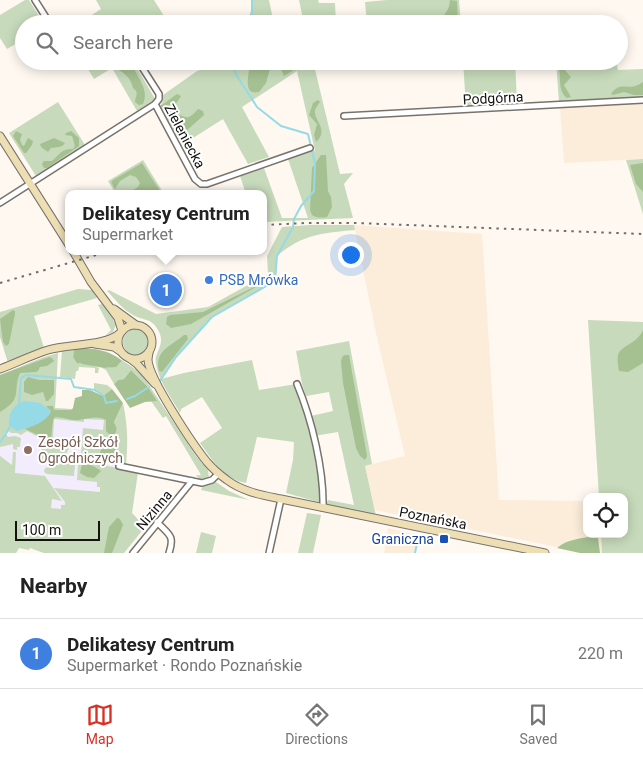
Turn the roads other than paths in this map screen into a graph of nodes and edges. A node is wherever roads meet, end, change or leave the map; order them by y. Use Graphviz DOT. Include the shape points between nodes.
graph roads {
  1 [pos="35,0"];
  2 [pos="44,15"];
  3 [pos="144,70"];
  4 [pos="643,100"];
  5 [pos="155,104"];
  6 [pos="344,116"];
  7 [pos="0,136"];
  8 [pos="310,148"];
  9 [pos="30,184"];
  10 [pos="0,203"];
  11 [pos="65,240"];
  12 [pos="74,255"];
  13 [pos="107,302"];
  14 [pos="136,325"];
  15 [pos="121,332"];
  16 [pos="78,344"];
  17 [pos="120,351"];
  18 [pos="149,352"];
  19 [pos="127,356"];
  20 [pos="0,369"];
  21 [pos="298,384"];
  22 [pos="161,391"];
  23 [pos="119,466"];
  24 [pos="218,474"];
  25 [pos="192,481"];
  26 [pos="281,500"];
  27 [pos="323,508"];
  28 [pos="157,522"];
  29 [pos="133,553"];
  30 [pos="169,553"];
  31 [pos="269,553"];
  32 [pos="541,553"];
  1 -- 2 [label="street"];
  3 -- 5 [label="street" via="159,94"];
  4 -- 6 [label="street, Podgórna"];
  5 -- 8 [label="street, Zieleniecka" via="195,179 201,184"];
  5 -- 9 [label="street, Zieleniecka"];
  7 -- 9 [label="main road"];
  9 -- 10 [label="street, Zieleniecka"];
  9 -- 11 [label="main road"];
  12 -- 13 [label="main road"];
  13 -- 14 [label="main road"];
  13 -- 15 [label="main road" via="118,318"];
  14 -- 15 [label="main road"];
  14 -- 18 [label="main road" via="145,327 152,335"];
  15 -- 16 [label="main road" via="112,338"];
  15 -- 17 [label="main road"];
  16 -- 17 [label="main road" via="106,346"];
  16 -- 20 [label="main road" via="48,350"];
  17 -- 19 [label="main road"];
  18 -- 19 [label="main road" via="139,358"];
  18 -- 22 [label="main road, Poznańska" via="150,368"];
  19 -- 22 [label="main road, Poznańska"];
  21 -- 27 [label="street" via="307,409 322,480"];
  22 -- 24 [label="main road, Poznańska"];
  23 -- 25 [label="street"];
  24 -- 25 [label="street" via="209,482"];
  24 -- 26 [label="main road, Poznańska" via="244,490"];
  25 -- 28 [label="street, Nizinna"];
  26 -- 27 [label="main road, Poznańska"];
  26 -- 31 [label="street"];
  27 -- 32 [label="main road, Poznańska"];
  28 -- 29 [label="street, Nizinna"];
  28 -- 30 [label="street" via="171,535"];
}
